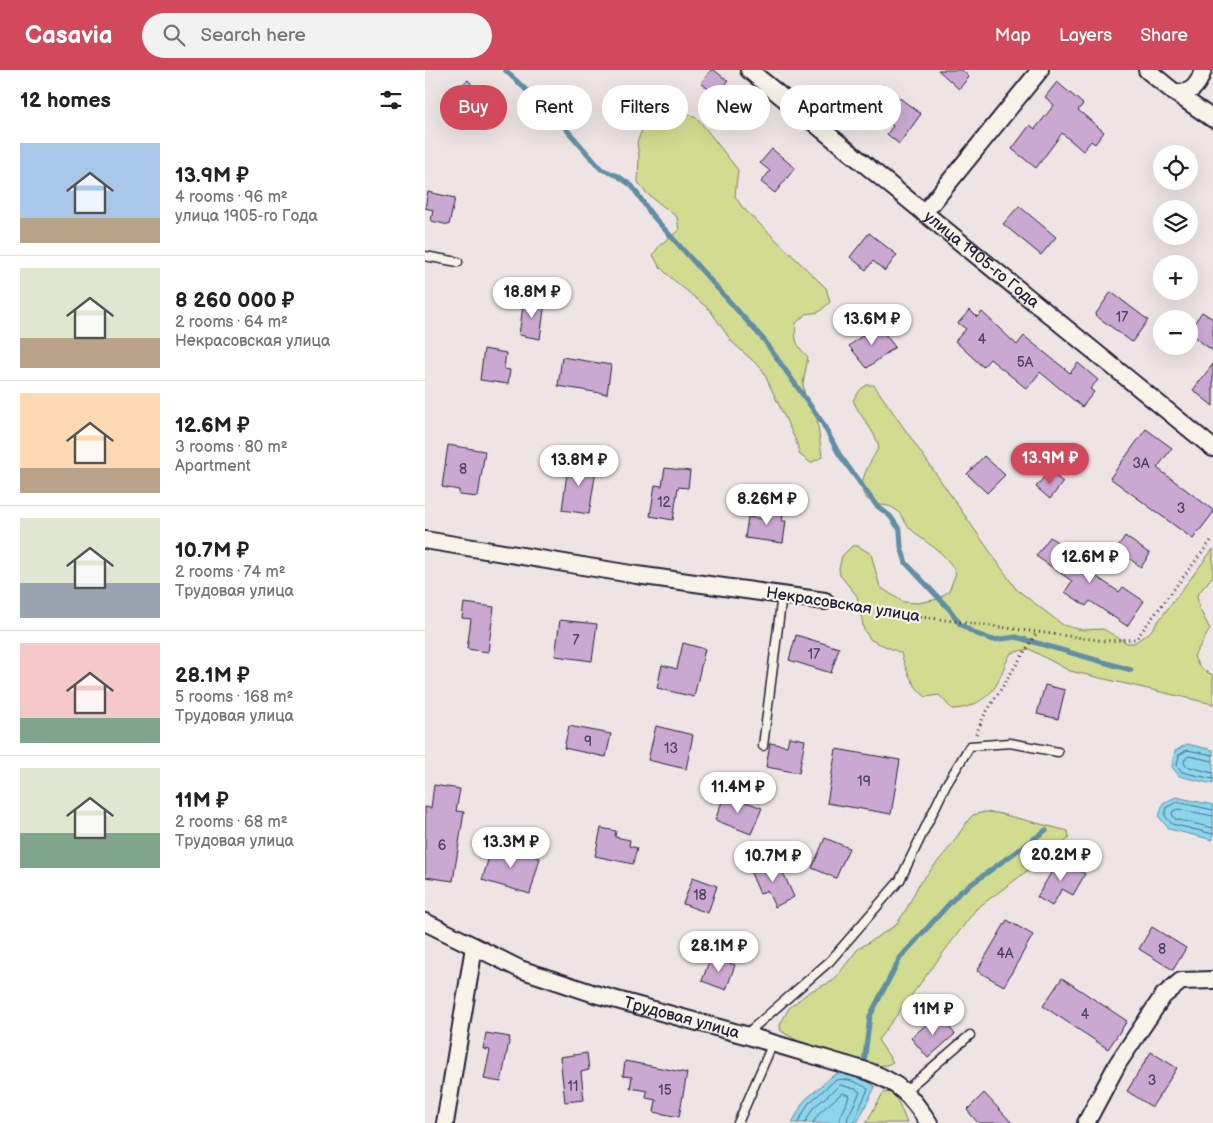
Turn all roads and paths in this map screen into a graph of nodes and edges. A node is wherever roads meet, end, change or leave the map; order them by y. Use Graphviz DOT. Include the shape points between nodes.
graph roads {
  1 [pos="749,70"];
  2 [pos="1040,70"];
  3 [pos="1147,70"];
  4 [pos="1203,70"];
  5 [pos="1174,92"];
  6 [pos="1213,119"];
  7 [pos="924,213"];
  8 [pos="425,256"];
  9 [pos="458,262"];
  10 [pos="1213,448"];
  11 [pos="1213,538"];
  12 [pos="425,540"];
  13 [pos="781,595"];
  14 [pos="825,601"];
  15 [pos="1037,632"];
  16 [pos="763,746"];
  17 [pos="971,746"];
  18 [pos="1057,752"];
  19 [pos="425,922"];
  20 [pos="474,947"];
  21 [pos="1213,980"];
  22 [pos="745,1035"];
  23 [pos="969,1035"];
  24 [pos="773,1043"];
  25 [pos="905,1091"];
  26 [pos="445,1123"];
  27 [pos="738,1123"];
  28 [pos="929,1123"];
  29 [pos="1086,1123"];
  1 -- 7 [label="street, улица 1905-го Года"];
  2 -- 7 [label="street"];
  3 -- 5 [label="street"];
  4 -- 5 [label="street" via="1189,92"];
  5 -- 6 [label="street"];
  7 -- 10 [label="street, улица 1905-го Года"];
  8 -- 9 [label="lane"];
  11 -- 15 [label="path, Некрасовская улица" via="1136,639 1106,641"];
  12 -- 13 [label="street, Некрасовская улица" via="637,576"];
  13 -- 14 [label="street, Некрасовская улица"];
  13 -- 16 [label="lane"];
  14 -- 15 [label="path, Некрасовская улица"];
  15 -- 17 [label="path" via="983,716"];
  17 -- 18 [label="lane" via="1010,743"];
  17 -- 22 [label="lane" via="945,785 900,880 830,961"];
  19 -- 20 [label="street, Трудовая улица"];
  20 -- 22 [label="street, Трудовая улица" via="519,969 567,985"];
  20 -- 26 [label="street"];
  21 -- 29 [label="street" via="1181,981 1163,996 1118,1063"];
  22 -- 24 [label="street, Трудовая улица"];
  23 -- 25 [label="lane"];
  24 -- 25 [label="street, Трудовая улица" via="870,1072"];
  24 -- 27 [label="lane"];
  25 -- 28 [label="street, Трудовая улица"];
}
